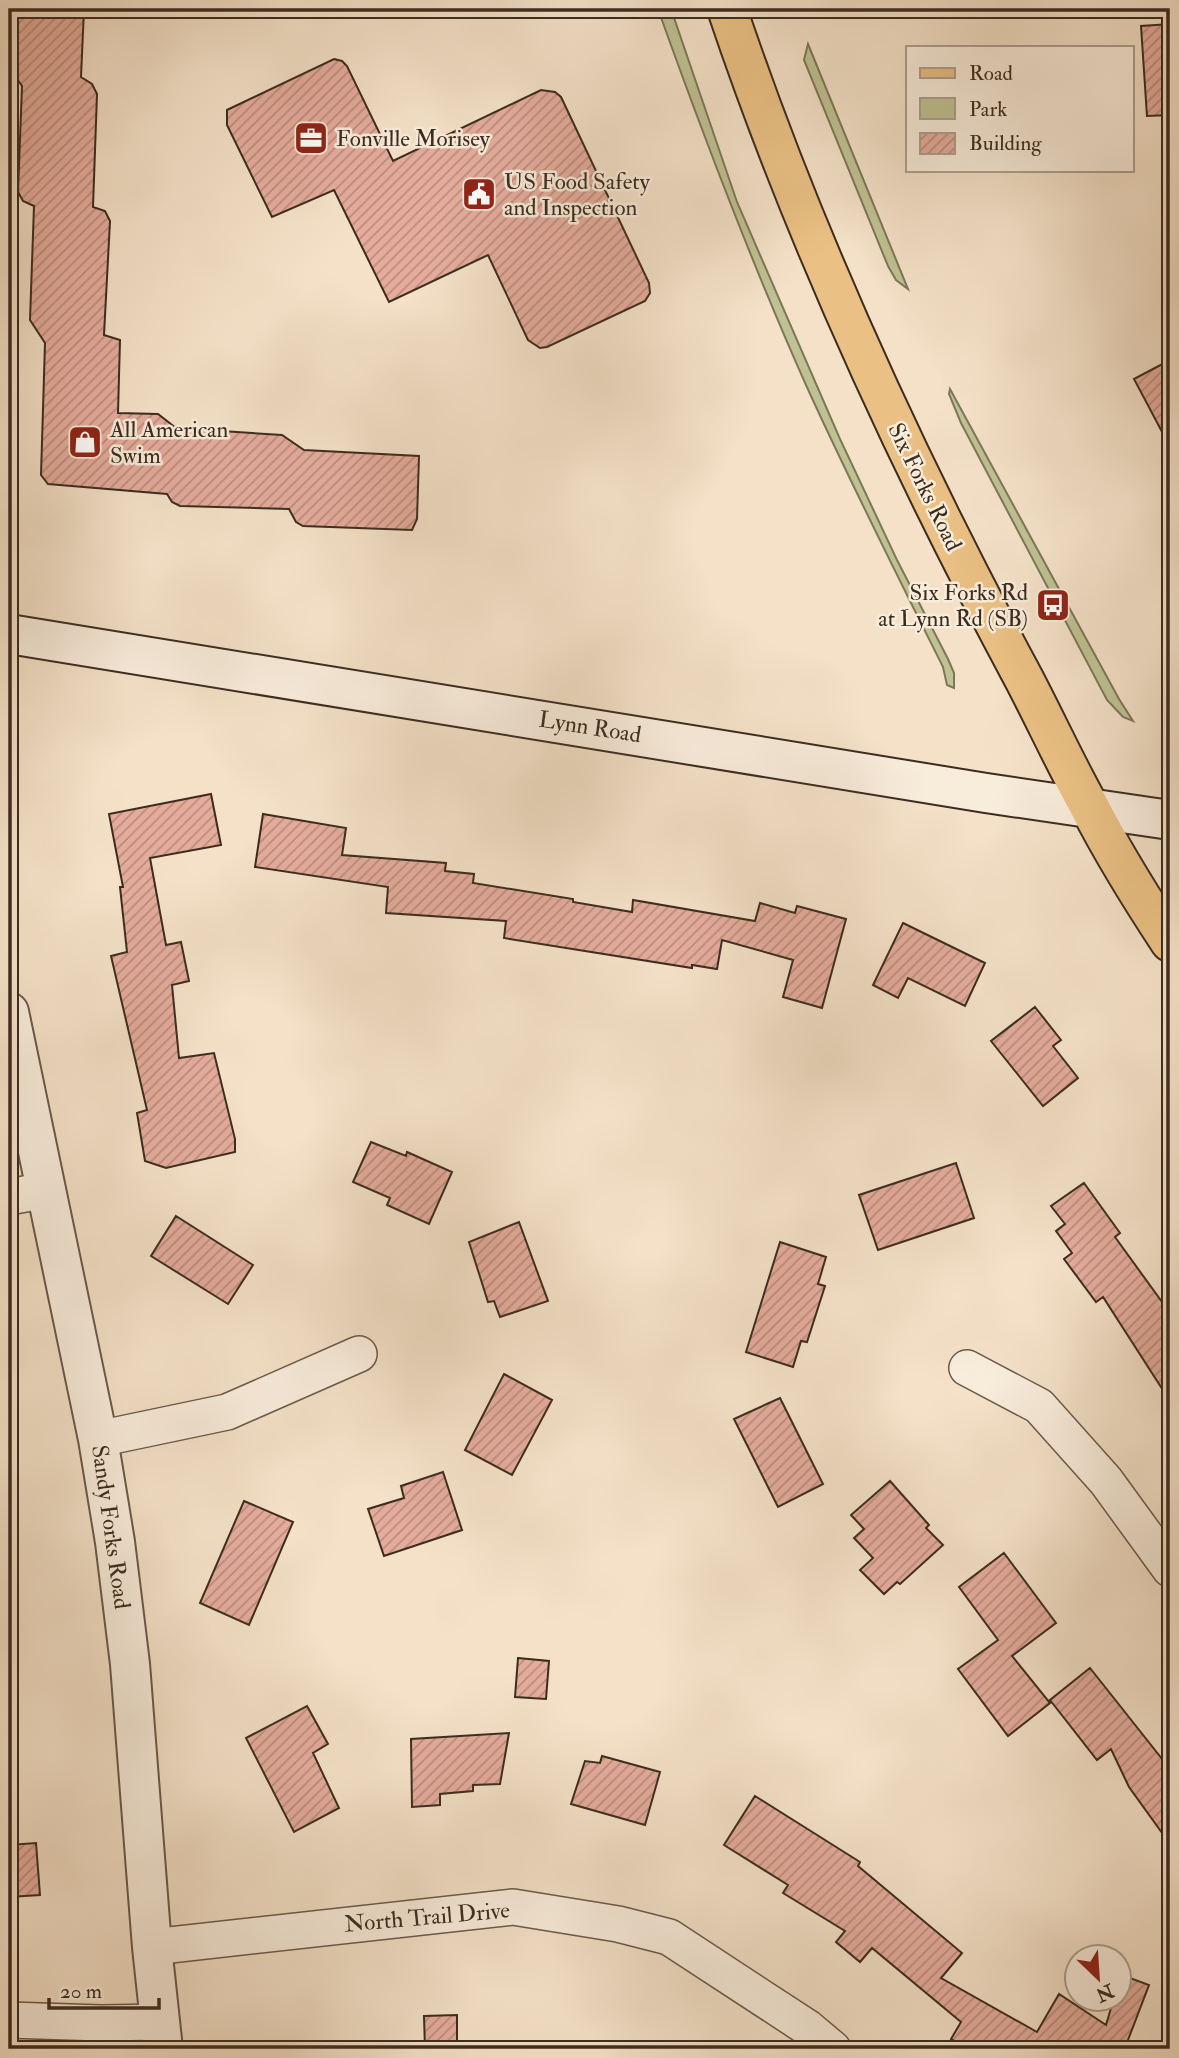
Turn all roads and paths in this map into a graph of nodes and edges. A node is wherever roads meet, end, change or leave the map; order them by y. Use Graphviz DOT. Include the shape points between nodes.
graph roads {
  1 [pos="733,10"];
  2 [pos="9,634"];
  3 [pos="1089,807"];
  4 [pos="1170,820"];
  5 [pos="1170,942"];
  6 [pos="9,1012"];
  7 [pos="46,1190"];
  8 [pos="9,1197"];
  9 [pos="359,1354"];
  10 [pos="967,1368"];
  11 [pos="98,1439"];
  12 [pos="1170,1569"];
  13 [pos="152,1947"];
  14 [pos="9,2020"];
  15 [pos="161,2035"];
  16 [pos="833,2049"];
  1 -- 3 [label="main road, Six Forks Road" via="794,194 866,364 960,560"];
  2 -- 3 [label="main road, Lynn Road"];
  3 -- 4 [label="main road, Lynn Road"];
  3 -- 5 [label="main road, Six Forks Road"];
  6 -- 7 [label="main road, Sandy Forks Road"];
  7 -- 8 [label="street"];
  7 -- 11 [label="main road, Sandy Forks Road"];
  9 -- 11 [label="street" via="227,1412"];
  10 -- 12 [label="street" via="1039,1406 1106,1480"];
  11 -- 13 [label="main road, Sandy Forks Road" via="130,1664"];
  13 -- 15 [label="main road, Sandy Forks Road"];
  13 -- 16 [label="street, North Trail Drive" via="513,1906 668,1937"];
  14 -- 15 [label="street" via="101,2024"];
}
